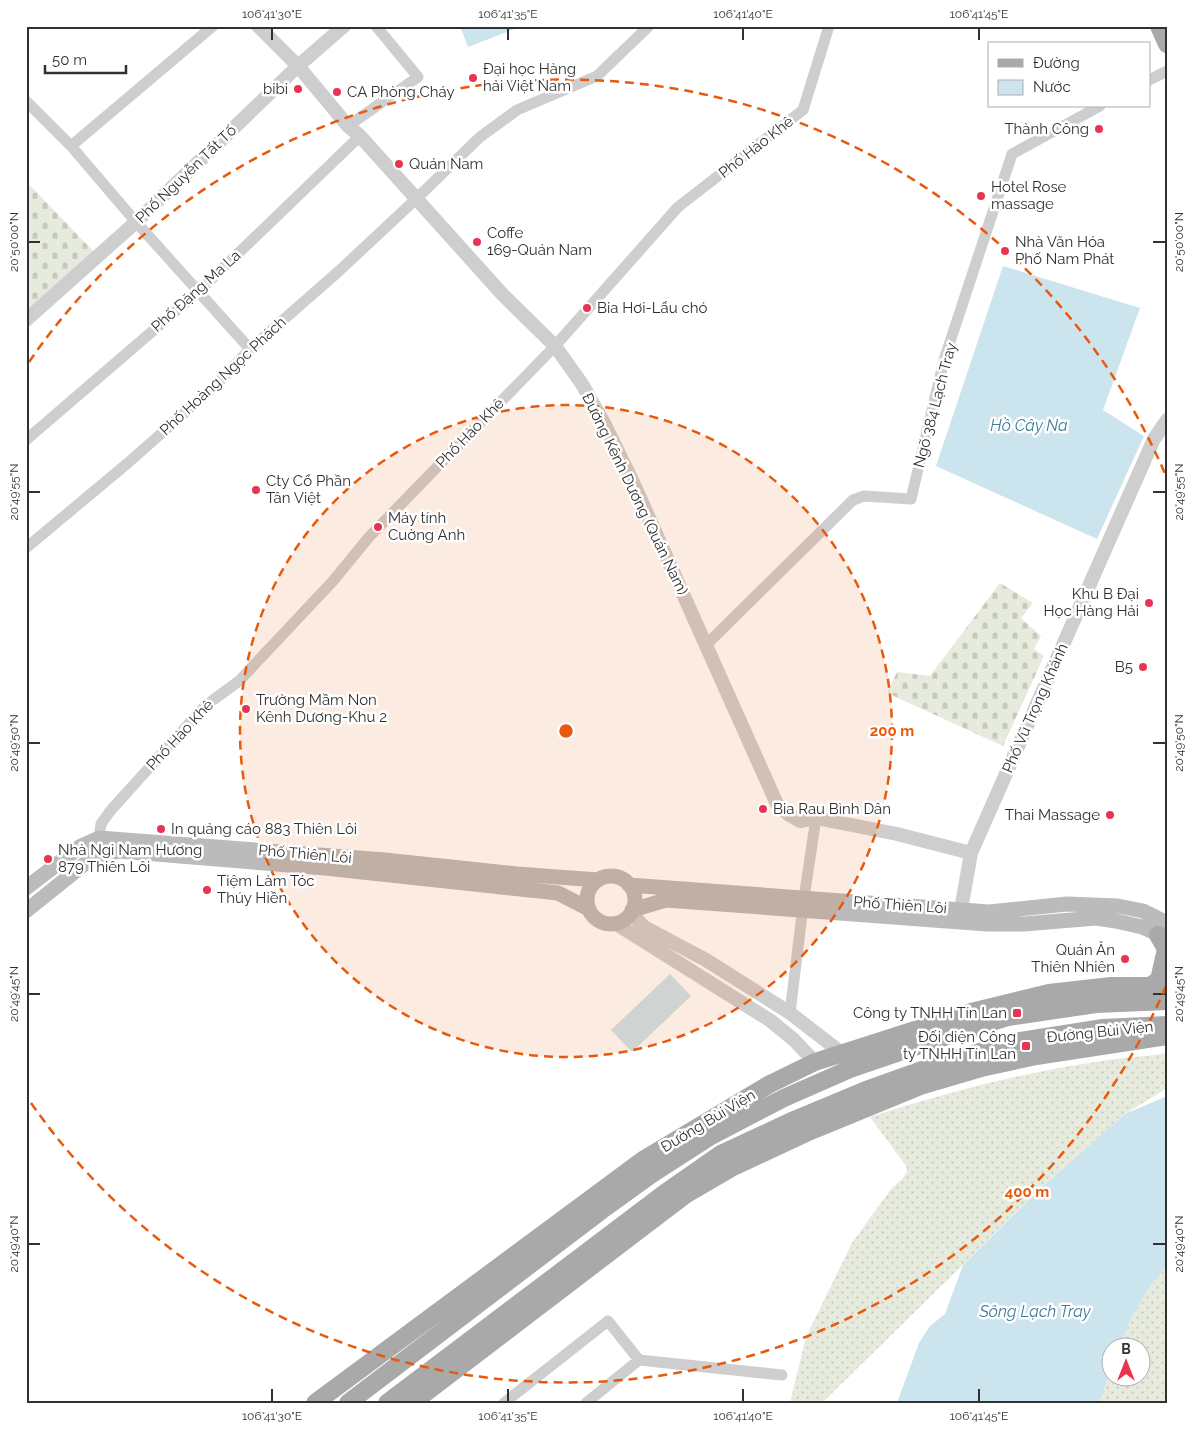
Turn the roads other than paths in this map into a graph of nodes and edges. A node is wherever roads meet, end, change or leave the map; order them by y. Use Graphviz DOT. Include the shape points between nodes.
graph roads {
  1 [pos="213,26"];
  2 [pos="258,26"];
  3 [pos="344,26"];
  4 [pos="376,26"];
  5 [pos="649,26"];
  6 [pos="829,26"];
  7 [pos="1159,26"];
  8 [pos="1167,44"];
  9 [pos="298,66"];
  10 [pos="1167,70"];
  11 [pos="1150,79"];
  12 [pos="26,101"];
  13 [pos="1096,108"];
  14 [pos="348,126"];
  15 [pos="360,136"];
  16 [pos="71,146"];
  17 [pos="416,200"];
  18 [pos="136,222"];
  19 [pos="198,292"];
  20 [pos="26,320"];
  21 [pos="555,346"];
  22 [pos="250,349"];
  23 [pos="1167,420"];
  24 [pos="26,440"];
  25 [pos="26,548"];
  26 [pos="706,645"];
  27 [pos="816,818"];
  28 [pos="99,838"];
  29 [pos="104,853"];
  30 [pos="972,853"];
  31 [pos="598,880"];
  32 [pos="629,885"];
  33 [pos="26,888"];
  34 [pos="668,894"];
  35 [pos="803,904"];
  36 [pos="589,908"];
  37 [pos="26,911"];
  38 [pos="632,911"];
  39 [pos="960,915"];
  40 [pos="615,923"];
  41 [pos="1164,932"];
  42 [pos="1158,986"];
  43 [pos="1167,1001"];
  44 [pos="790,1013"];
  45 [pos="1167,1025"];
  46 [pos="1167,1036"];
  47 [pos="842,1054"];
  48 [pos="815,1062"];
  49 [pos="794,1120"];
  50 [pos="806,1133"];
  51 [pos="602,1210"];
  52 [pos="618,1230"];
  53 [pos="639,1360"];
  54 [pos="782,1375"];
  55 [pos="422,1395"];
  56 [pos="315,1403"];
  57 [pos="348,1403"];
  58 [pos="387,1403"];
  59 [pos="504,1403"];
  60 [pos="586,1403"];
  1 -- 16 [label="street"];
  2 -- 9 [label="street, Đường Kênh Dương (Quán Nam)"];
  3 -- 9 [label="street, Phố Nguyễn Tất Tố"];
  4 -- 14 [label="street" via="418,77"];
  5 -- 17 [label="street, Phố Hoàng Ngọc Phách" via="597,76 517,110 480,137"];
  6 -- 21 [label="street, Phố Hào Khê" via="803,110 678,206"];
  7 -- 8 [label="main road"];
  9 -- 14 [label="street, Đường Kênh Dương (Quán Nam)"];
  9 -- 18 [label="street, Phố Nguyễn Tất Tố"];
  10 -- 11 [label="street"];
  12 -- 16 [label="street"];
  13 -- 26 [label="street, Ngõ 384 Lạch Tray" via="1012,154 944,360 911,499 864,496 853,500"];
  14 -- 15 [label="street, Đường Kênh Dương (Quán Nam)"];
  15 -- 17 [label="street, Đường Kênh Dương (Quán Nam)"];
  15 -- 19 [label="street, Phố Đặng Ma La"];
  16 -- 18 [label="street"];
  17 -- 21 [label="street, Đường Kênh Dương (Quán Nam)"];
  17 -- 22 [label="street, Phố Hoàng Ngọc Phách"];
  18 -- 19 [label="street"];
  18 -- 20 [label="street, Phố Nguyễn Tất Tố"];
  19 -- 22 [label="street"];
  19 -- 24 [label="street, Phố Đặng Ma La"];
  21 -- 26 [label="street, Đường Kênh Dương (Quán Nam)" via="605,424"];
  21 -- 28 [label="street, Phố Hào Khê" via="369,537 333,581 239,681 205,706 111,810 101,824"];
  22 -- 25 [label="street, Phố Hoàng Ngọc Phách" via="215,386"];
  23 -- 30 [label="street, Phố Vũ Trọng Khánh" via="1154,439"];
  26 -- 27 [label="street, Đường Kênh Dương (Quán Nam)" via="777,804 800,821"];
  27 -- 30 [label="street, Đường Kênh Dương (Quán Nam)"];
  27 -- 35 [label="street"];
  28 -- 29 [label="main road"];
  28 -- 31 [label="main road, Phố Thiên Lôi"];
  28 -- 33 [label="main road" via="81,846"];
  29 -- 36 [label="main road, Phố Thiên Lôi" via="118,851 315,867 558,893"];
  29 -- 37 [label="main road, Phố Thiên Lôi" via="92,858"];
  30 -- 39 [label="street, Phố Vũ Trọng Khánh"];
  31 -- 32 [label="main road" via="618,878"];
  31 -- 36 [label="main road" via="588,892"];
  32 -- 34 [label="main road, Phố Thiên Lôi"];
  32 -- 38 [label="main road" via="634,897"];
  34 -- 35 [label="main road, Phố Thiên Lôi"];
  34 -- 38 [label="main road, Phố Thiên Lôi"];
  35 -- 39 [label="main road, Phố Thiên Lôi"];
  35 -- 44 [label="street"];
  36 -- 40 [label="main road" via="599,921"];
  38 -- 40 [label="main road"];
  38 -- 44 [label="street" via="644,927 706,960"];
  39 -- 41 [label="main road, Phố Thiên Lôi" via="987,924 1096,918"];
  40 -- 48 [label="street" via="771,1021"];
  41 -- 42 [label="main road" via="1166,949"];
  42 -- 47 [label="main road, Đường Bùi Viện" via="1112,986 1049,993 971,1012"];
  43 -- 51 [label="main road, Đường Bùi Viện" via="1096,1004 1008,1017 850,1069 784,1098 711,1136"];
  44 -- 47 [label="street"];
  45 -- 49 [label="main road, Đường Bùi Viện" via="1104,1028 1014,1042 936,1065"];
  46 -- 50 [label="main road, Đường Bùi Viện" via="1036,1056 981,1068 923,1085"];
  47 -- 48 [label="main road, Đường Bùi Viện"];
  48 -- 56 [label="main road, Đường Bùi Viện" via="770,1084 643,1160"];
  49 -- 50 [label="main road"];
  49 -- 52 [label="main road, Đường Bùi Viện" via="721,1154"];
  50 -- 55 [label="main road, Đường Bùi Viện" via="733,1167 685,1195"];
  51 -- 52 [label="main road"];
  51 -- 57 [label="main road, Đường Bùi Viện"];
  52 -- 55 [label="main road, Đường Bùi Viện"];
  53 -- 54 [label="street"];
  53 -- 59 [label="street" via="608,1321"];
  53 -- 60 [label="street"];
  55 -- 58 [label="main road, Đường Bùi Viện"];
}
